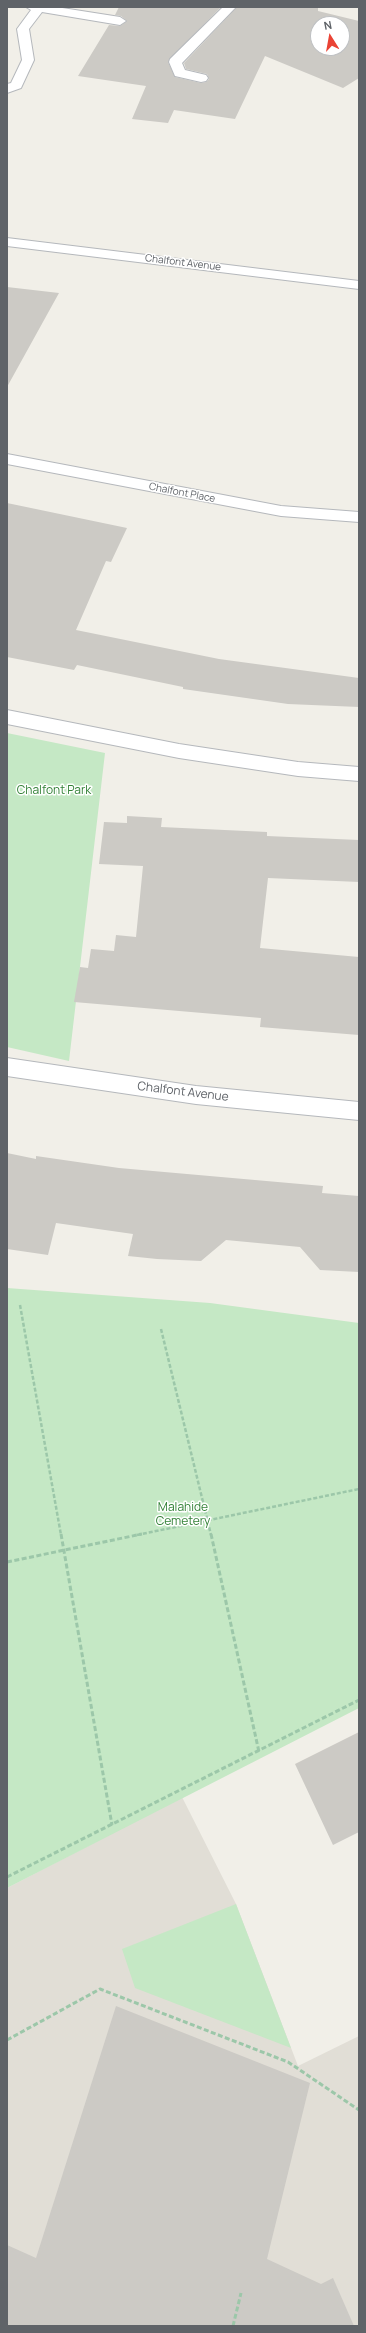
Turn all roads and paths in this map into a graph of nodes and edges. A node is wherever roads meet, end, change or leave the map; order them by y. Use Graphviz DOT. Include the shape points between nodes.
graph roads {
  1 [pos="230,7"];
  2 [pos="36,8"];
  3 [pos="120,21"];
  4 [pos="201,78"];
  5 [pos="7,88"];
  6 [pos="7,242"];
  7 [pos="359,284"];
  8 [pos="7,459"];
  9 [pos="359,517"];
  10 [pos="7,717"];
  11 [pos="359,774"];
  12 [pos="7,1066"];
  13 [pos="359,1111"];
  14 [pos="20,1305"];
  15 [pos="161,1329"];
  16 [pos="359,1489"];
  17 [pos="208,1521"];
  18 [pos="62,1550"];
  19 [pos="7,1562"];
  20 [pos="359,1700"];
  21 [pos="259,1752"];
  22 [pos="112,1825"];
  23 [pos="7,1878"];
  24 [pos="7,2040"];
  25 [pos="359,2110"];
  26 [pos="241,2293"];
  27 [pos="233,2326"];
  1 -- 4 [label="street" via="175,62 180,73"];
  2 -- 3 [label="street"];
  2 -- 5 [label="street" via="23,29 28,60 16,85"];
  6 -- 7 [label="street, Chalfont Avenue"];
  8 -- 9 [label="street, Chalfont Place" via="281,511"];
  10 -- 11 [label="street" via="180,751 298,769"];
  12 -- 13 [label="street, Chalfont Avenue" via="196,1095"];
  14 -- 18 [label="path"];
  15 -- 17 [label="path"];
  16 -- 17 [label="path"];
  17 -- 18 [label="path"];
  17 -- 21 [label="path"];
  18 -- 19 [label="path"];
  18 -- 22 [label="path"];
  20 -- 21 [label="path"];
  21 -- 22 [label="path"];
  22 -- 23 [label="path"];
  24 -- 25 [label="path" via="100,1989 288,2062"];
  26 -- 27 [label="path"];
}
